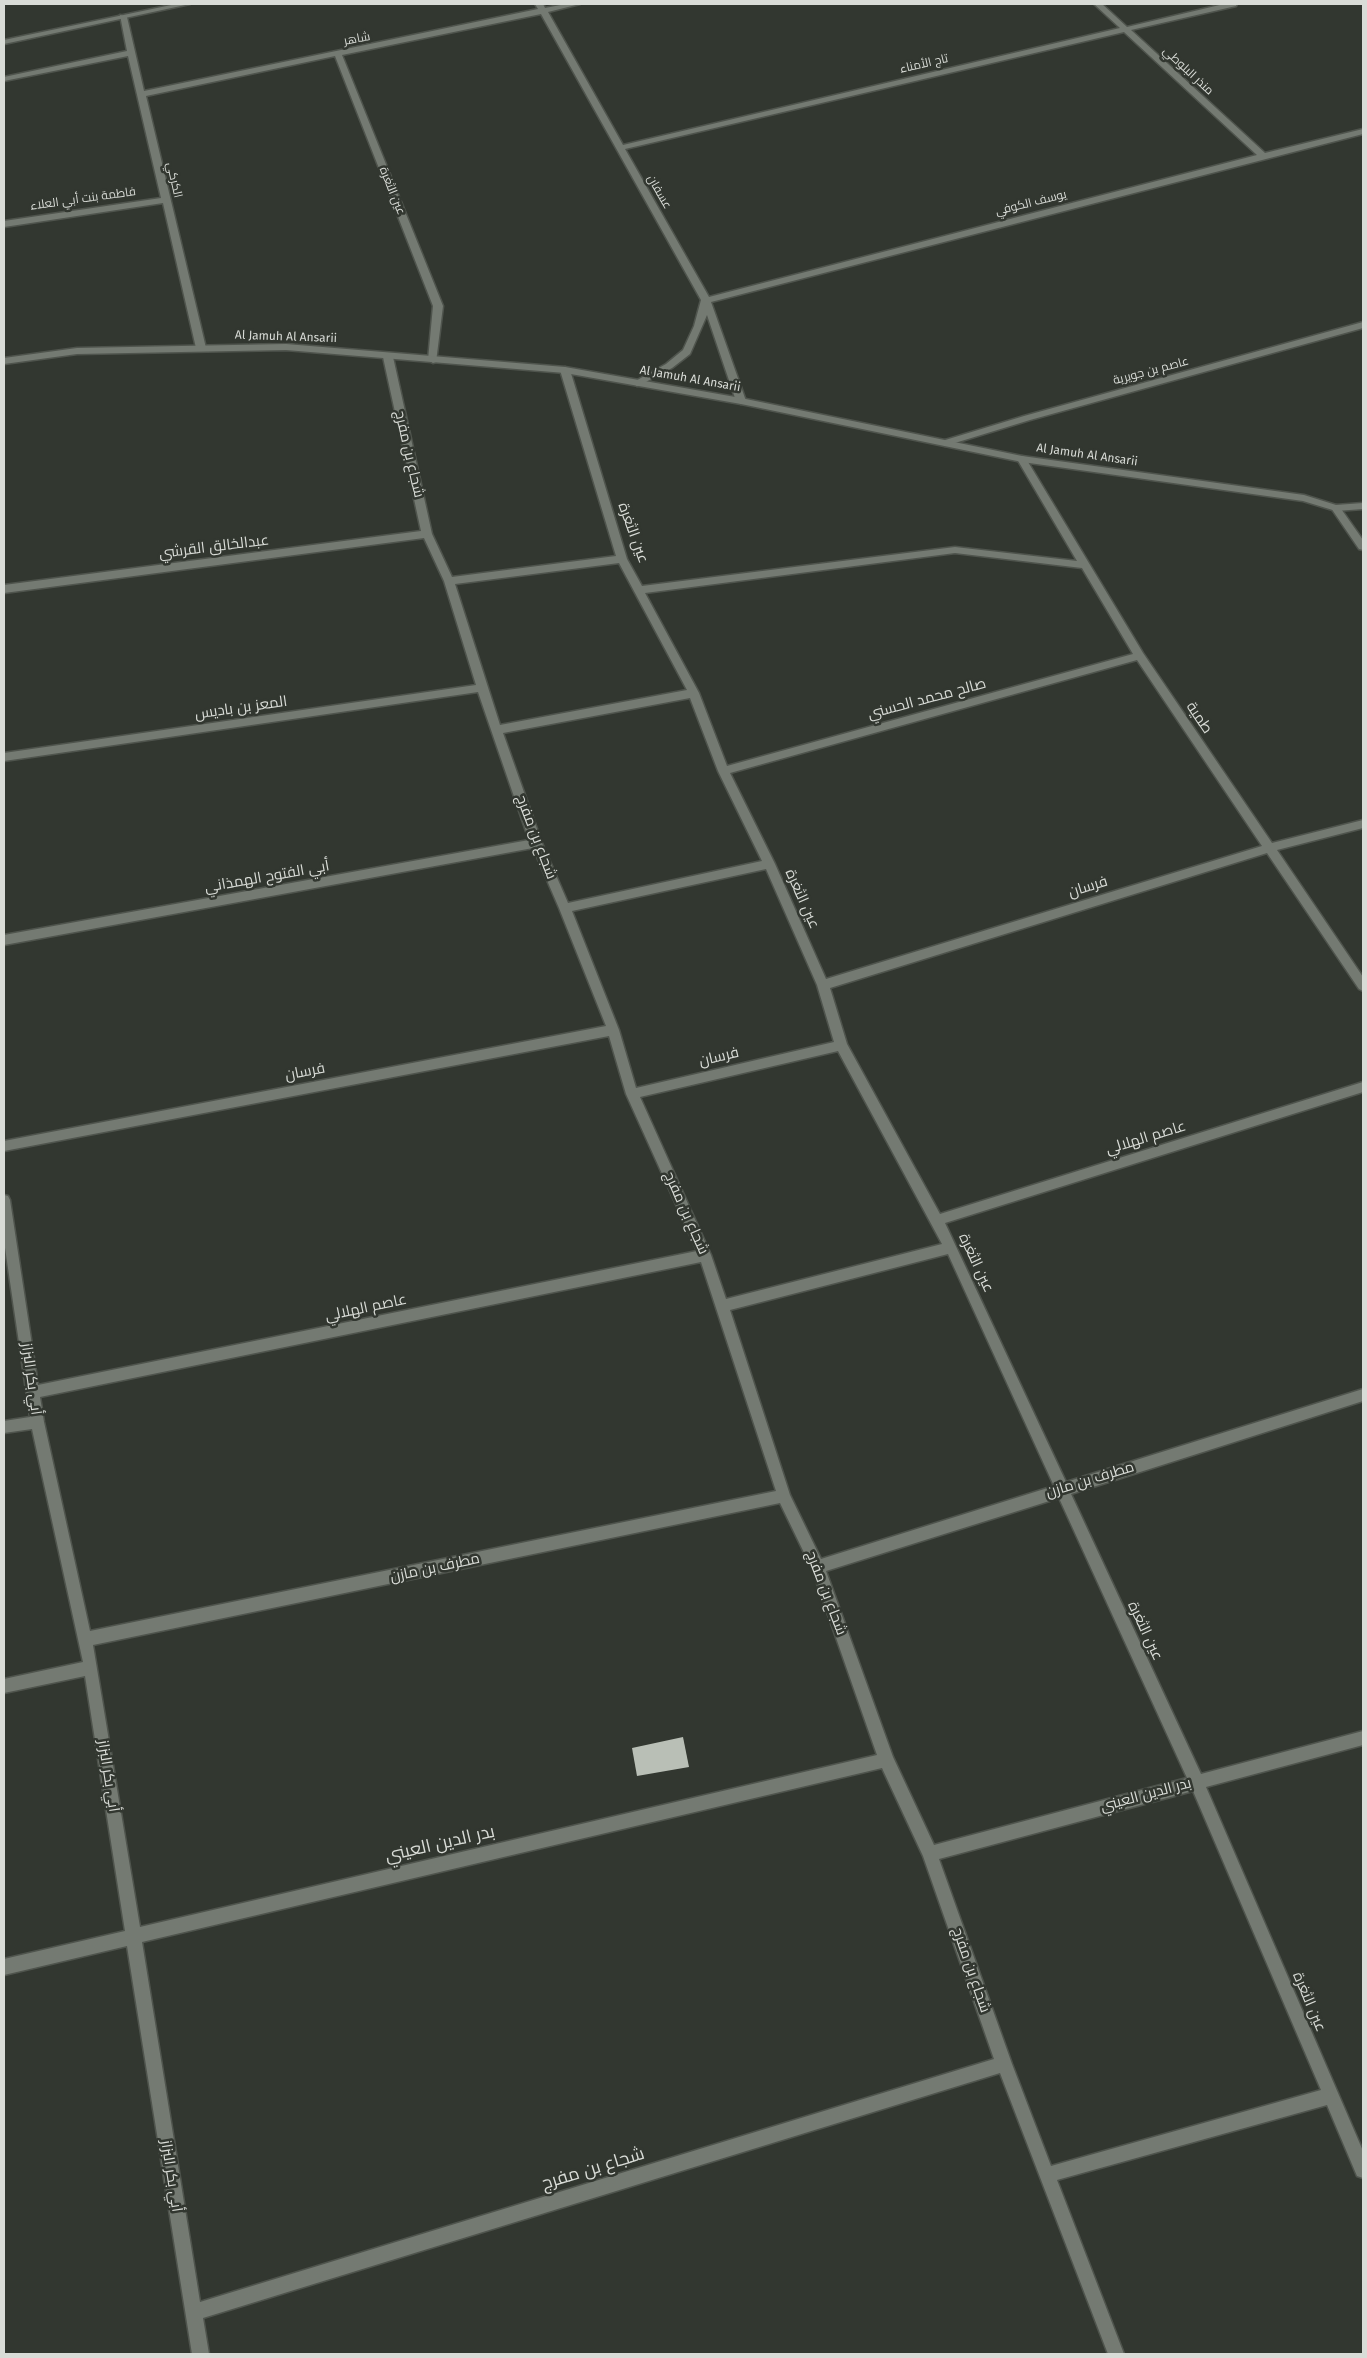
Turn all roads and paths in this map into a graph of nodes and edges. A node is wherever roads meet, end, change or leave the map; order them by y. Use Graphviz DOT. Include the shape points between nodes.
graph roads {
  1 [pos="186,4"];
  2 [pos="576,4"];
  3 [pos="1098,4"];
  4 [pos="1233,4"];
  5 [pos="541,7"];
  6 [pos="123,17"];
  7 [pos="1126,29"];
  8 [pos="4,42"];
  9 [pos="131,53"];
  10 [pos="338,54"];
  11 [pos="4,79"];
  12 [pos="141,94"];
  13 [pos="1363,132"];
  14 [pos="620,148"];
  15 [pos="1263,156"];
  16 [pos="166,200"];
  17 [pos="4,224"];
  18 [pos="706,300"];
  19 [pos="1363,325"];
  20 [pos="201,348"];
  21 [pos="388,357"];
  22 [pos="433,360"];
  23 [pos="4,361"];
  24 [pos="565,370"];
  25 [pos="637,383"];
  26 [pos="741,401"];
  27 [pos="945,443"];
  28 [pos="1022,459"];
  29 [pos="1363,506"];
  30 [pos="1336,508"];
  31 [pos="427,534"];
  32 [pos="1363,547"];
  33 [pos="622,559"];
  34 [pos="1085,565"];
  35 [pos="449,581"];
  36 [pos="4,589"];
  37 [pos="639,590"];
  38 [pos="1139,656"];
  39 [pos="482,688"];
  40 [pos="694,693"];
  41 [pos="497,730"];
  42 [pos="4,757"];
  43 [pos="723,771"];
  44 [pos="1363,824"];
  45 [pos="536,843"];
  46 [pos="1268,848"];
  47 [pos="769,864"];
  48 [pos="565,908"];
  49 [pos="4,940"];
  50 [pos="823,985"];
  51 [pos="1363,986"];
  52 [pos="613,1030"];
  53 [pos="841,1045"];
  54 [pos="1363,1087"];
  55 [pos="632,1094"];
  56 [pos="4,1146"];
  57 [pos="4,1200"];
  58 [pos="938,1220"];
  59 [pos="951,1247"];
  60 [pos="705,1255"];
  61 [pos="722,1306"];
  62 [pos="33,1392"];
  63 [pos="1363,1395"];
  64 [pos="37,1422"];
  65 [pos="4,1427"];
  66 [pos="1061,1489"];
  67 [pos="784,1496"];
  68 [pos="818,1567"];
  69 [pos="86,1639"];
  70 [pos="91,1667"];
  71 [pos="4,1686"];
  72 [pos="1363,1738"];
  73 [pos="886,1760"];
  74 [pos="1196,1782"];
  75 [pos="930,1854"];
  76 [pos="133,1938"];
  77 [pos="4,1967"];
  78 [pos="1004,2064"];
  79 [pos="1332,2095"];
  80 [pos="1363,2170"];
  81 [pos="1047,2175"];
  82 [pos="192,2313"];
  83 [pos="200,2354"];
  84 [pos="1116,2354"];
  1 -- 6 [label="street"];
  2 -- 5 [label="street, شاهر"];
  3 -- 7 [label="street, منذر البلوطي"];
  4 -- 7 [label="street, تاج الأمناء"];
  5 -- 10 [label="street, شاهر"];
  5 -- 14 [label="street, عسفان"];
  6 -- 8 [label="street"];
  6 -- 9 [label="street, الكركي"];
  7 -- 14 [label="street, تاج الأمناء"];
  7 -- 15 [label="street, منذر البلوطي"];
  9 -- 11 [label="street"];
  9 -- 12 [label="street, الكركي"];
  10 -- 12 [label="street, شاهر"];
  10 -- 22 [label="street, عين الثغرة" via="438,306"];
  12 -- 16 [label="street, الكركي"];
  13 -- 15 [label="street, يوسف الكوفي"];
  14 -- 18 [label="street, عسفان"];
  15 -- 18 [label="street, يوسف الكوفي"];
  16 -- 17 [label="street, فاطمة بنت أبي العلاء"];
  16 -- 20 [label="street, الكركي"];
  18 -- 25 [label="street" via="687,352"];
  18 -- 26 [label="street, عسفان"];
  19 -- 27 [label="street, عاصم بن جويرية"];
  20 -- 21 [label="street, Al Jamuh Al Ansarii" via="286,347"];
  20 -- 23 [label="street, Al Jamuh Al Ansarii" via="77,351"];
  21 -- 22 [label="street, Al Jamuh Al Ansarii"];
  21 -- 31 [label="street, شجاع بن مفرج"];
  22 -- 24 [label="street, Al Jamuh Al Ansarii"];
  24 -- 25 [label="street, Al Jamuh Al Ansarii"];
  24 -- 33 [label="street, عين الثغرة"];
  25 -- 26 [label="street, Al Jamuh Al Ansarii"];
  26 -- 27 [label="street, Al Jamuh Al Ansarii"];
  27 -- 28 [label="street, Al Jamuh Al Ansarii"];
  28 -- 30 [label="street, Al Jamuh Al Ansarii" via="1304,498"];
  28 -- 34 [label="street, طمية"];
  29 -- 30 [label="street, Al Jamuh Al Ansarii"];
  30 -- 32 [label="street"];
  31 -- 35 [label="street, شجاع بن مفرج"];
  31 -- 36 [label="street, عبدالخالق القرشي"];
  33 -- 35 [label="street"];
  33 -- 37 [label="street, عين الثغرة"];
  34 -- 37 [label="street" via="955,550"];
  34 -- 38 [label="street, طمية"];
  35 -- 39 [label="street, شجاع بن مفرج"];
  37 -- 40 [label="street, عين الثغرة"];
  38 -- 43 [label="street, صالح محمد الحسني"];
  38 -- 46 [label="street, طمية"];
  39 -- 41 [label="street, شجاع بن مفرج"];
  39 -- 42 [label="street, المعز بن باديس"];
  40 -- 41 [label="street"];
  40 -- 43 [label="street, عين الثغرة"];
  41 -- 45 [label="street, شجاع بن مفرج"];
  43 -- 47 [label="street, عين الثغرة"];
  44 -- 46 [label="street, فرسان"];
  45 -- 48 [label="street, شجاع بن مفرج"];
  45 -- 49 [label="street, أبي الفتوح الهمذاني"];
  46 -- 50 [label="street, فرسان"];
  46 -- 51 [label="street, طمية"];
  47 -- 48 [label="street"];
  47 -- 50 [label="street, عين الثغرة"];
  48 -- 52 [label="street, شجاع بن مفرج"];
  50 -- 53 [label="street, عين الثغرة"];
  52 -- 55 [label="street, شجاع بن مفرج"];
  52 -- 56 [label="street, فرسان"];
  53 -- 55 [label="street, فرسان"];
  53 -- 58 [label="street, عين الثغرة"];
  54 -- 58 [label="street, عاصم الهلالي"];
  55 -- 60 [label="street, شجاع بن مفرج"];
  57 -- 62 [label="street, أبي بكر البزاز"];
  58 -- 59 [label="street, عين الثغرة"];
  59 -- 61 [label="street"];
  59 -- 66 [label="street, عين الثغرة"];
  60 -- 61 [label="street, شجاع بن مفرج"];
  60 -- 62 [label="street, عاصم الهلالي"];
  61 -- 67 [label="street, شجاع بن مفرج"];
  62 -- 64 [label="street, أبي بكر البزاز"];
  63 -- 66 [label="street, مطرف بن مازن"];
  64 -- 65 [label="street"];
  64 -- 69 [label="street, أبي بكر البزاز"];
  66 -- 68 [label="street, مطرف بن مازن"];
  66 -- 74 [label="street, عين الثغرة"];
  67 -- 68 [label="street, شجاع بن مفرج"];
  67 -- 69 [label="street, مطرف بن مازن"];
  68 -- 73 [label="street, شجاع بن مفرج"];
  69 -- 70 [label="street, أبي بكر البزاز"];
  70 -- 71 [label="street"];
  70 -- 76 [label="street, أبي بكر البزاز"];
  72 -- 74 [label="street, بدر الدين العيني"];
  73 -- 75 [label="street, شجاع بن مفرج"];
  73 -- 76 [label="street, بدر الدين العيني"];
  74 -- 75 [label="street, بدر الدين العيني"];
  74 -- 79 [label="street, عين الثغرة"];
  75 -- 78 [label="street, شجاع بن مفرج"];
  76 -- 77 [label="street, بدر الدين العيني"];
  76 -- 82 [label="street, أبي بكر البزاز"];
  78 -- 81 [label="street, شجاع بن مفرج"];
  78 -- 82 [label="street, شجاع بن مفرج"];
  79 -- 80 [label="street, عين الثغرة"];
  79 -- 81 [label="street"];
  81 -- 84 [label="street, شجاع بن مفرج"];
  82 -- 83 [label="street, أبي بكر البزاز"];
}
